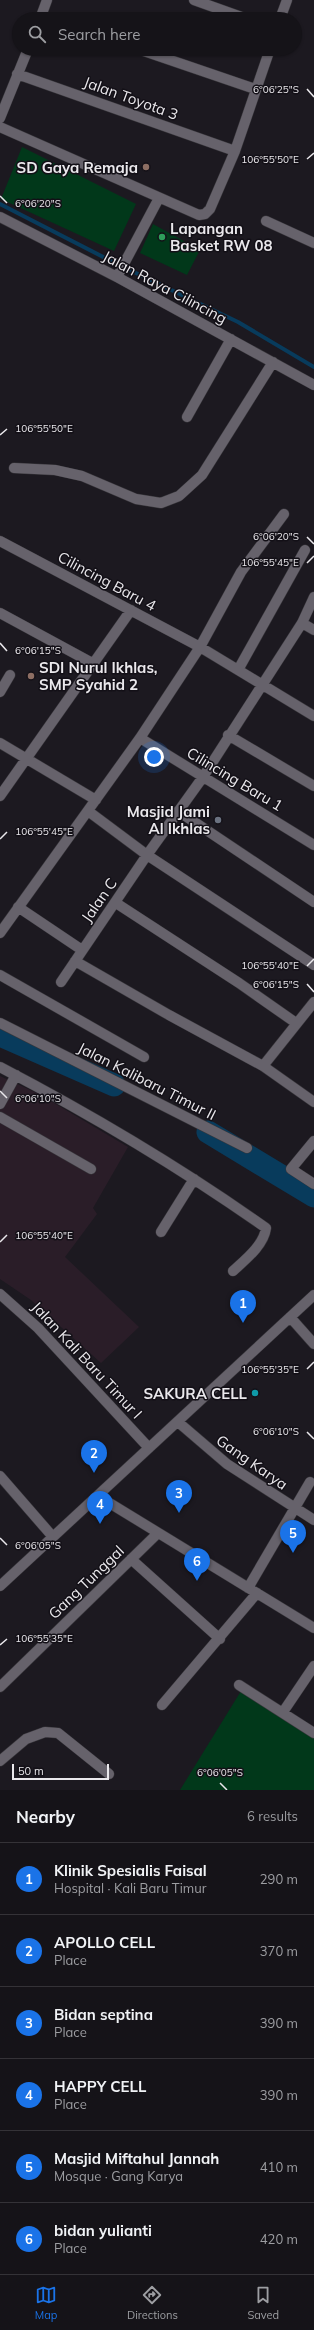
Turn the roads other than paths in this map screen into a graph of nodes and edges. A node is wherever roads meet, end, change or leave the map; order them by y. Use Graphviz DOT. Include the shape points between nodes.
graph roads {
  1 [pos="46,0"];
  2 [pos="194,0"];
  3 [pos="287,0"];
  4 [pos="45,12"];
  5 [pos="227,12"];
  6 [pos="283,12"];
  7 [pos="25,56"];
  8 [pos="158,56"];
  9 [pos="267,56"];
  10 [pos="17,74"];
  11 [pos="255,89"];
  12 [pos="0,118"];
  13 [pos="0,127"];
  14 [pos="235,151"];
  15 [pos="158,198"];
  16 [pos="0,217"];
  17 [pos="266,221"];
  18 [pos="314,243"];
  19 [pos="119,274"];
  20 [pos="231,339"];
  21 [pos="273,362"];
  22 [pos="314,385"];
  23 [pos="187,417"];
  24 [pos="14,468"];
  25 [pos="284,514"];
  26 [pos="0,541"];
  27 [pos="305,550"];
  28 [pos="314,596"];
  29 [pos="131,610"];
  30 [pos="0,613"];
  31 [pos="302,623"];
  32 [pos="314,630"];
  33 [pos="200,647"];
  34 [pos="94,664"];
  35 [pos="238,670"];
  36 [pos="10,675"];
  37 [pos="263,684"];
  38 [pos="0,692"];
  39 [pos="314,716"];
  40 [pos="228,736"];
  41 [pos="140,738"];
  42 [pos="0,743"];
  43 [pos="26,760"];
  44 [pos="203,778"];
  45 [pos="314,786"];
  46 [pos="0,796"];
  47 [pos="96,800"];
  48 [pos="88,811"];
  49 [pos="178,811"];
  50 [pos="314,845"];
  51 [pos="147,855"];
  52 [pos="314,902"];
  53 [pos="116,903"];
  54 [pos="18,907"];
  55 [pos="0,933"];
  56 [pos="82,950"];
  57 [pos="75,961"];
  58 [pos="314,965"];
  59 [pos="0,975"];
  60 [pos="61,982"];
  61 [pos="314,1002"];
  62 [pos="0,1023"];
  63 [pos="296,1023"];
  64 [pos="144,1057"];
  65 [pos="263,1066"];
  66 [pos="0,1067"];
  67 [pos="16,1075"];
  68 [pos="314,1102"];
  69 [pos="0,1104"];
  70 [pos="0,1117"];
  71 [pos="314,1141"];
  72 [pos="247,1148"];
  73 [pos="91,1169"];
  74 [pos="194,1179"];
  75 [pos="314,1184"];
  76 [pos="161,1232"];
  77 [pos="233,1271"];
  78 [pos="0,1294"];
  79 [pos="314,1295"];
  80 [pos="290,1317"];
  81 [pos="314,1344"];
  82 [pos="178,1422"];
  83 [pos="149,1448"];
  84 [pos="0,1476"];
  85 [pos="310,1482"];
  86 [pos="98,1496"];
  87 [pos="294,1509"];
  88 [pos="314,1520"];
  89 [pos="158,1533"];
  90 [pos="53,1537"];
  91 [pos="131,1559"];
  92 [pos="0,1586"];
  93 [pos="248,1588"];
  94 [pos="257,1594"];
  95 [pos="314,1628"];
  96 [pos="220,1639"];
  97 [pos="314,1666"];
  98 [pos="239,1685"];
  99 [pos="0,1687"];
  100 [pos="162,1704"];
  101 [pos="283,1712"];
  102 [pos="314,1733"];
  103 [pos="0,1762"];
  104 [pos="109,1774"];
  1 -- 4 [label="street"];
  2 -- 5 [label="street"];
  3 -- 6 [label="street"];
  7 -- 10 [label="street"];
  8 -- 11 [label="street"];
  9 -- 11 [label="street"];
  10 -- 12 [label="street"];
  10 -- 14 [label="street, Jalan Toyota 3"];
  11 -- 14 [label="street"];
  13 -- 15 [label="street"];
  14 -- 15 [label="street" via="205,214 199,215"];
  15 -- 19 [label="street"];
  16 -- 19 [label="street, Jalan Raya Cilincing"];
  17 -- 18 [label="street"];
  19 -- 20 [label="street, Jalan Raya Cilincing"];
  20 -- 21 [label="street, Jalan Raya Cilincing"];
  20 -- 23 [label="street"];
  21 -- 22 [label="street, Jalan Raya Cilincing"];
  21 -- 24 [label="street" via="202,475 179,496 160,503 136,499 82,476 55,470"];
  25 -- 33 [label="street" via="241,572"];
  26 -- 29 [label="street, Cilincing Baru 4"];
  27 -- 35 [label="street"];
  28 -- 31 [label="street, Jalan C"];
  29 -- 33 [label="street, Cilincing Baru 4"];
  29 -- 34 [label="street"];
  30 -- 34 [label="street"];
  31 -- 32 [label="street"];
  31 -- 37 [label="street, Jalan C"];
  33 -- 35 [label="street, Cilincing Baru 4"];
  33 -- 41 [label="street"];
  34 -- 43 [label="street"];
  35 -- 37 [label="street, Cilincing Baru 4"];
  36 -- 38 [label="street"];
  37 -- 39 [label="street, Cilincing Baru 4"];
  37 -- 40 [label="street, Jalan C"];
  40 -- 44 [label="street, Jalan C"];
  40 -- 45 [label="street"];
  41 -- 44 [label="street, Cilincing Baru 1"];
  41 -- 47 [label="street"];
  42 -- 43 [label="street"];
  43 -- 46 [label="street"];
  43 -- 47 [label="street"];
  44 -- 49 [label="street, Jalan C"];
  44 -- 50 [label="street, Cilincing Baru 1"];
  47 -- 48 [label="street"];
  48 -- 51 [label="street"];
  48 -- 54 [label="street"];
  49 -- 51 [label="street, Jalan C"];
  49 -- 52 [label="street"];
  51 -- 53 [label="street, Jalan C"];
  51 -- 58 [label="street"];
  53 -- 56 [label="street, Jalan C"];
  53 -- 63 [label="street"];
  54 -- 55 [label="street"];
  54 -- 56 [label="street"];
  56 -- 57 [label="street, Jalan C"];
  57 -- 60 [label="street, Jalan C"];
  57 -- 65 [label="street" via="169,1016"];
  59 -- 64 [label="street"];
  61 -- 63 [label="street"];
  62 -- 72 [label="street, Jalan Kalibaru Timur II"];
  63 -- 65 [label="street"];
  65 -- 68 [label="street"];
  66 -- 67 [label="street"];
  67 -- 69 [label="street"];
  67 -- 74 [label="street" via="68,1102"];
  70 -- 73 [label="street"];
  71 -- 75 [label="street" via="292,1170"];
  74 -- 76 [label="street"];
  74 -- 77 [label="street" via="266,1228 265,1235"];
  78 -- 83 [label="street, Jalan Kali Baru Timur I" via="38,1328"];
  79 -- 80 [label="street"];
  80 -- 81 [label="street"];
  80 -- 82 [label="street"];
  82 -- 83 [label="street"];
  82 -- 87 [label="street, Gang Karya" via="217,1457"];
  83 -- 86 [label="street"];
  84 -- 90 [label="street"];
  85 -- 87 [label="street"];
  86 -- 89 [label="street"];
  86 -- 90 [label="street"];
  87 -- 88 [label="street, Gang Karya"];
  87 -- 93 [label="street"];
  89 -- 91 [label="street, Gang Tunggal"];
  89 -- 93 [label="street"];
  90 -- 92 [label="street"];
  91 -- 96 [label="street"];
  91 -- 99 [label="street, Gang Tunggal"];
  93 -- 94 [label="street"];
  94 -- 95 [label="street"];
  94 -- 96 [label="street"];
  96 -- 100 [label="street"];
  97 -- 101 [label="street"];
  98 -- 101 [label="street"];
  101 -- 102 [label="street"];
  103 -- 104 [label="street" via="26,1738 45,1732 58,1733"];
}
